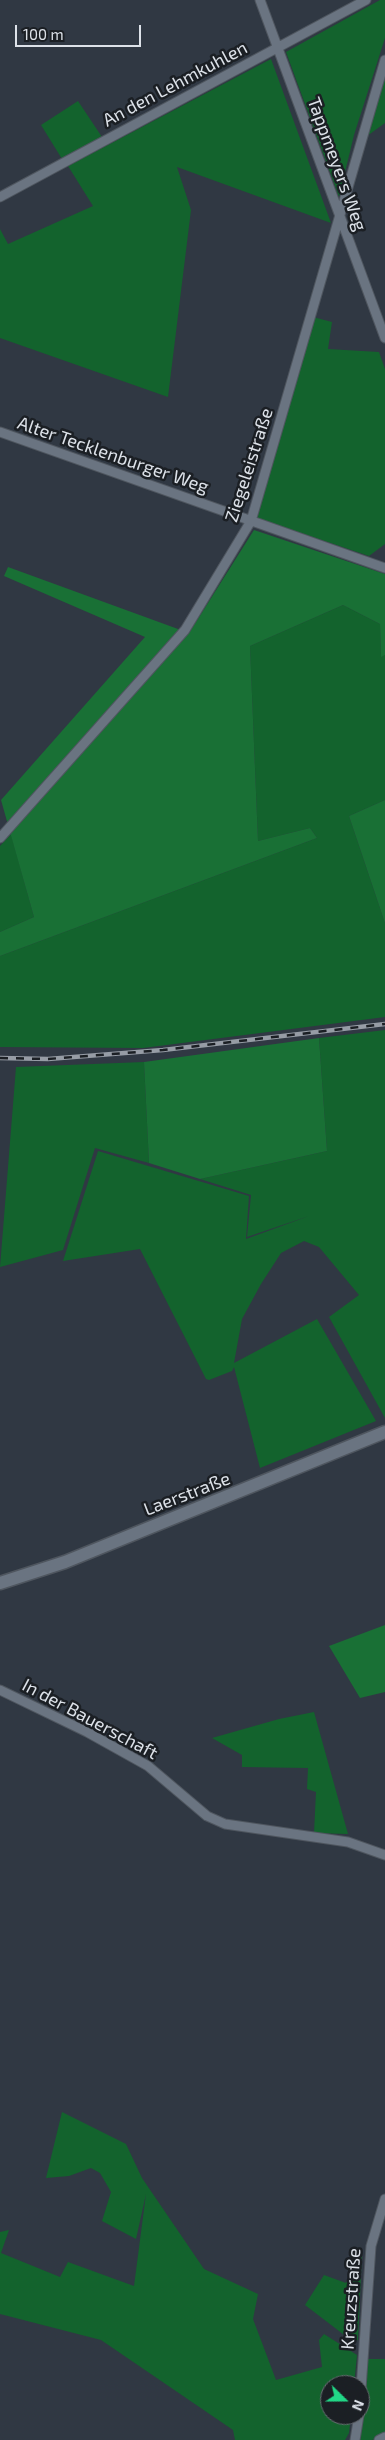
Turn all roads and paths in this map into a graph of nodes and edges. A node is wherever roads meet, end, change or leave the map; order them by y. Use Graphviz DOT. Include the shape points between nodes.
graph roads {
  1 [pos="260,0"];
  2 [pos="366,0"];
  3 [pos="278,48"];
  4 [pos="385,60"];
  5 [pos="0,197"];
  6 [pos="340,217"];
  7 [pos="385,338"];
  8 [pos="0,432"];
  9 [pos="252,521"];
  10 [pos="385,568"];
  11 [pos="0,838"];
  12 [pos="385,1432"];
  13 [pos="0,1583"];
  14 [pos="0,1690"];
  15 [pos="385,1855"];
  16 [pos="385,2200"];
  17 [pos="362,2375"];
  18 [pos="357,2425"];
  19 [pos="385,2437"];
  20 [pos="355,2440"];
  21 [pos="379,2440"];
  1 -- 3 [label="street, Tappmeyers Weg"];
  2 -- 3 [label="street, An den Lehmkuhlen"];
  3 -- 5 [label="street, An den Lehmkuhlen"];
  3 -- 6 [label="street, Tappmeyers Weg"];
  4 -- 6 [label="street, Ziegeleistraße"];
  6 -- 7 [label="street, Tappmeyers Weg"];
  6 -- 9 [label="street, Ziegeleistraße"];
  8 -- 9 [label="street, Alter Tecklenburger Weg"];
  9 -- 10 [label="street, Alter Tecklenburger Weg"];
  9 -- 11 [label="street, Ziegeleistraße" via="186,630"];
  12 -- 13 [label="main road, Laerstraße" via="65,1562"];
  14 -- 15 [label="street, In der Bauerschaft" via="148,1766 207,1816 225,1824 348,1842"];
  16 -- 17 [label="street, Kreuzstraße" via="370,2246"];
  18 -- 20 [label="street"];
  19 -- 21 [label="street"];
}
